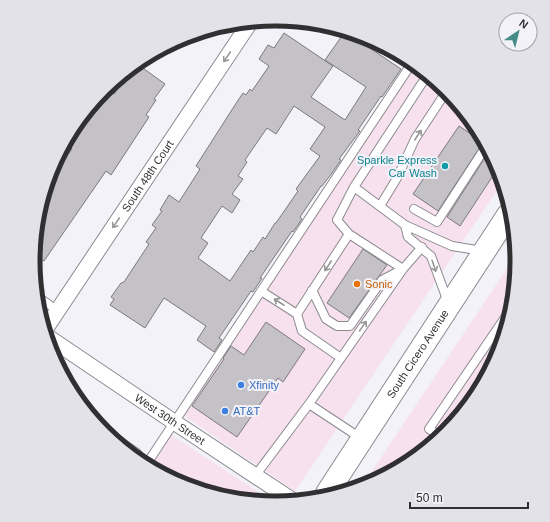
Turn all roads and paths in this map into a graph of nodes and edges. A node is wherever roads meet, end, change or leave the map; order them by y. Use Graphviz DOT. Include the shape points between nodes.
graph roads {
  1 [pos="246,28"];
  2 [pos="409,68"];
  3 [pos="424,79"];
  4 [pos="444,98"];
  5 [pos="483,151"];
  6 [pos="354,187"];
  7 [pos="380,206"];
  8 [pos="414,209"];
  9 [pos="506,219"];
  10 [pos="405,225"];
  11 [pos="349,234"];
  12 [pos="422,247"];
  13 [pos="485,251"];
  14 [pos="403,269"];
  15 [pos="261,290"];
  16 [pos="312,290"];
  17 [pos="44,301"];
  18 [pos="449,306"];
  19 [pos="58,311"];
  20 [pos="297,314"];
  21 [pos="502,322"];
  22 [pos="49,324"];
  23 [pos="54,341"];
  24 [pos="341,358"];
  25 [pos="309,404"];
  26 [pos="174,422"];
  27 [pos="435,433"];
  28 [pos="362,439"];
  29 [pos="149,460"];
  30 [pos="255,476"];
  31 [pos="329,489"];
  32 [pos="285,495"];
  1 -- 19 [label="street, South 48th Court, one-way"];
  2 -- 15 [label="lane"];
  3 -- 6 [label="lane"];
  7 -- 4 [label="lane, one-way" via="397,178 414,139"];
  5 -- 8 [label="lane" via="437,222"];
  6 -- 7 [label="lane"];
  6 -- 11 [label="lane" via="337,220"];
  7 -- 10 [label="lane"];
  9 -- 13 [label="main road, South Cicero Avenue"];
  10 -- 12 [label="lane" via="408,237"];
  10 -- 13 [label="lane" via="452,246"];
  11 -- 14 [label="lane"];
  11 -- 16 [label="lane, one-way"];
  12 -- 14 [label="lane"];
  12 -- 18 [label="lane, one-way" via="431,256"];
  13 -- 18 [label="main road, South Cicero Avenue"];
  14 -- 16 [label="lane" via="382,280 350,326 337,326 326,319"];
  24 -- 14 [label="lane, one-way"];
  20 -- 15 [label="lane, one-way"];
  15 -- 26 [label="lane"];
  16 -- 20 [label="lane"];
  17 -- 19 [label="lane"];
  18 -- 28 [label="main road, South Cicero Avenue"];
  19 -- 22 [label="street, South 48th Court"];
  20 -- 24 [label="lane" via="302,331"];
  21 -- 27 [label="lane" via="429,429"];
  23 -- 26 [label="street, West 30th Street"];
  24 -- 25 [label="lane"];
  25 -- 28 [label="lane"];
  25 -- 30 [label="lane"];
  26 -- 29 [label="lane"];
  26 -- 30 [label="street, West 30th Street"];
  28 -- 31 [label="main road, South Cicero Avenue"];
  30 -- 32 [label="street, West 30th Street"];
}
